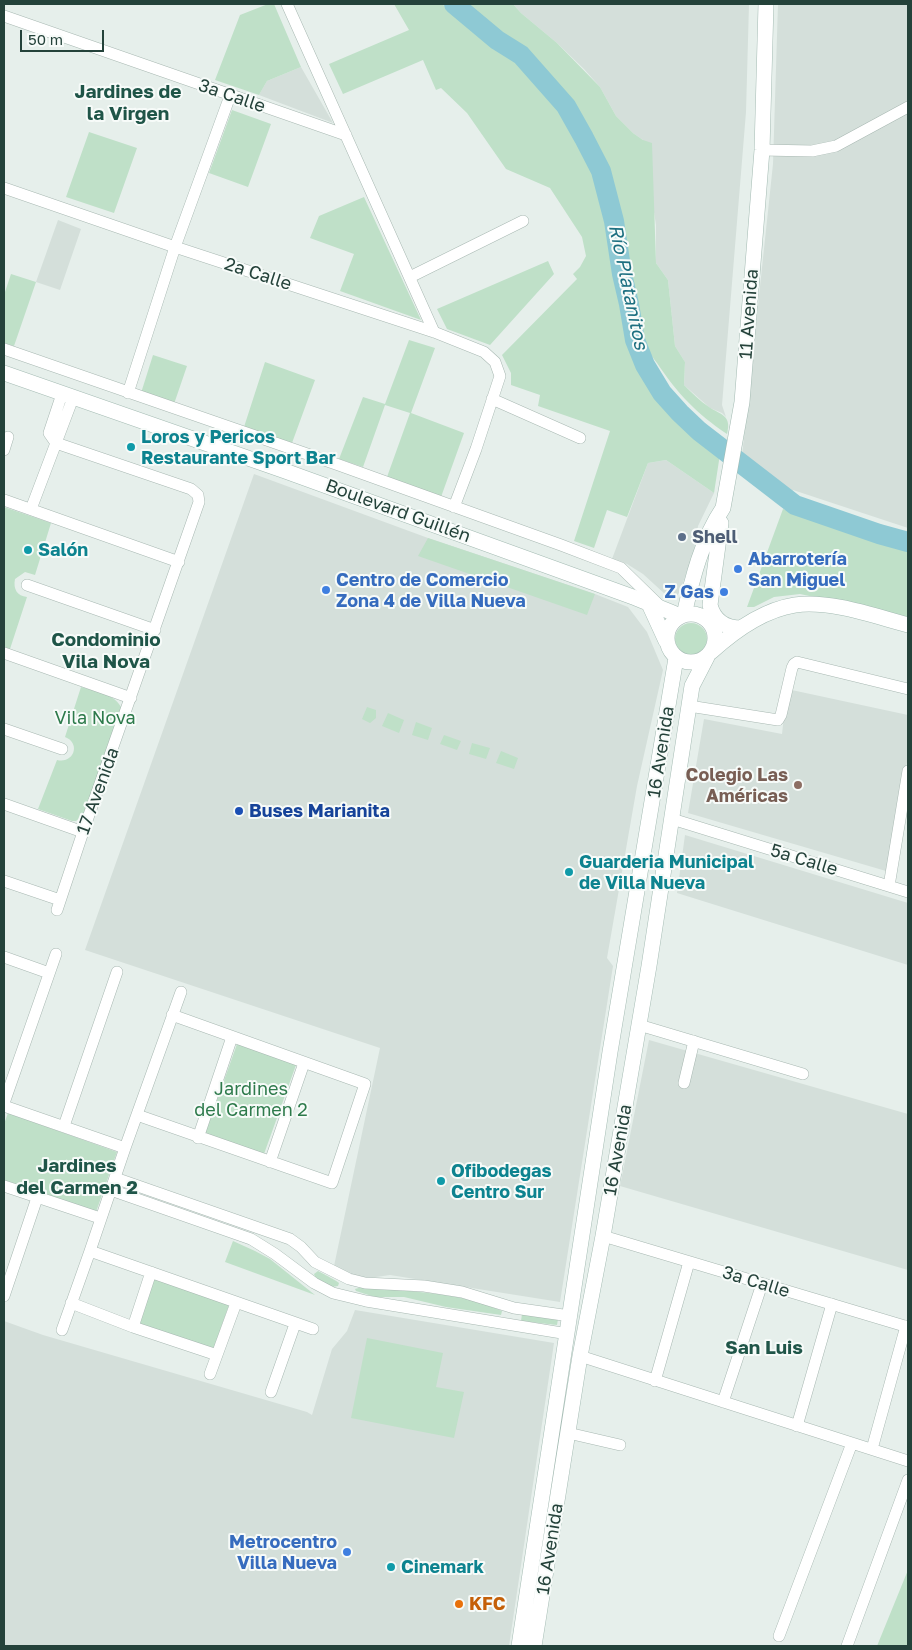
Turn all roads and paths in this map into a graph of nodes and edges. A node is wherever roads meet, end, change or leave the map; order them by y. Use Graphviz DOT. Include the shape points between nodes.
graph roads {
  1 [pos="287,4"];
  2 [pos="766,4"];
  3 [pos="4,16"];
  4 [pos="230,96"];
  5 [pos="908,107"];
  6 [pos="346,135"];
  7 [pos="762,150"];
  8 [pos="4,188"];
  9 [pos="523,221"];
  10 [pos="175,247"];
  11 [pos="410,277"];
  12 [pos="434,332"];
  13 [pos="4,349"];
  14 [pos="4,374"];
  15 [pos="128,393"];
  16 [pos="67,396"];
  17 [pos="492,399"];
  18 [pos="8,437"];
  19 [pos="580,438"];
  20 [pos="56,443"];
  21 [pos="4,450"];
  22 [pos="4,500"];
  23 [pos="454,507"];
  24 [pos="723,508"];
  25 [pos="31,509"];
  26 [pos="179,562"];
  27 [pos="27,584"];
  28 [pos="635,590"];
  29 [pos="655,606"];
  30 [pos="682,616"];
  31 [pos="908,625"];
  32 [pos="741,628"];
  33 [pos="155,630"];
  34 [pos="672,651"];
  35 [pos="4,653"];
  36 [pos="709,654"];
  37 [pos="908,688"];
  38 [pos="131,698"];
  39 [pos="689,706"];
  40 [pos="4,729"];
  41 [pos="62,749"];
  42 [pos="908,771"];
  43 [pos="4,804"];
  44 [pos="672,819"];
  45 [pos="83,832"];
  46 [pos="4,881"];
  47 [pos="889,886"];
  48 [pos="908,892"];
  49 [pos="56,954"];
  50 [pos="4,957"];
  51 [pos="117,972"];
  52 [pos="49,973"];
  53 [pos="181,992"];
  54 [pos="172,1015"];
  55 [pos="639,1025"];
  56 [pos="232,1037"];
  57 [pos="694,1041"];
  58 [pos="304,1062"];
  59 [pos="803,1074"];
  60 [pos="8,1075"];
  61 [pos="684,1083"];
  62 [pos="4,1104"];
  63 [pos="137,1115"];
  64 [pos="64,1126"];
  65 [pos="198,1138"];
  66 [pos="124,1148"];
  67 [pos="596,1149"];
  68 [pos="617,1152"];
  69 [pos="270,1162"];
  70 [pos="115,1178"];
  71 [pos="4,1186"];
  72 [pos="111,1190"];
  73 [pos="38,1198"];
  74 [pos="186,1209"];
  75 [pos="100,1218"];
  76 [pos="256,1227"];
  77 [pos="604,1236"];
  78 [pos="251,1238"];
  79 [pos="90,1252"];
  80 [pos="690,1262"];
  81 [pos="316,1263"];
  82 [pos="151,1272"];
  83 [pos="306,1277"];
  84 [pos="352,1280"];
  85 [pos="762,1284"];
  86 [pos="4,1296"];
  87 [pos="348,1297"];
  88 [pos="236,1303"];
  89 [pos="71,1304"];
  90 [pos="832,1304"];
  91 [pos="514,1308"];
  92 [pos="570,1316"];
  93 [pos="295,1324"];
  94 [pos="510,1324"];
  95 [pos="133,1327"];
  96 [pos="907,1327"];
  97 [pos="313,1329"];
  98 [pos="62,1330"];
  99 [pos="568,1334"];
  100 [pos="216,1355"];
  101 [pos="580,1356"];
  102 [pos="210,1374"];
  103 [pos="655,1381"];
  104 [pos="271,1392"];
  105 [pos="723,1402"];
  106 [pos="797,1426"];
  107 [pos="568,1433"];
  108 [pos="852,1443"];
  109 [pos="620,1445"];
  110 [pos="872,1449"];
  111 [pos="908,1461"];
  112 [pos="908,1480"];
  113 [pos="778,1636"];
  114 [pos="519,1646"];
  115 [pos="534,1646"];
  116 [pos="847,1646"];
  1 -- 6 [label="street"];
  2 -- 7 [label="main road, 11 Avenida"];
  3 -- 4 [label="street, 3a Calle"];
  4 -- 6 [label="street, 3a Calle"];
  4 -- 10 [label="street"];
  5 -- 7 [label="street" via="836,146 812,151"];
  6 -- 11 [label="street"];
  7 -- 24 [label="main road, 11 Avenida" via="742,402"];
  8 -- 10 [label="street, 2a Calle"];
  9 -- 11 [label="street"];
  10 -- 12 [label="street, 2a Calle"];
  10 -- 15 [label="street"];
  11 -- 12 [label="street"];
  12 -- 17 [label="street, 2a Calle" via="484,352 495,362 500,376"];
  13 -- 15 [label="street"];
  14 -- 16 [label="main road, Boulevard Guillén"];
  15 -- 23 [label="street"];
  16 -- 20 [label="street"];
  16 -- 20 [label="street" via="49,433"];
  16 -- 28 [label="main road, Boulevard Guillén"];
  17 -- 19 [label="street"];
  17 -- 23 [label="street"];
  18 -- 21 [label="street"];
  20 -- 25 [label="street"];
  20 -- 26 [label="street, 17 Avenida" via="191,489 199,502"];
  22 -- 25 [label="street"];
  23 -- 28 [label="street" via="621,568"];
  24 -- 30 [label="main road, 11 Avenida" via="701,557"];
  24 -- 32 [label="main road" via="710,605 718,621 729,627"];
  25 -- 26 [label="street"];
  26 -- 33 [label="street, 17 Avenida"];
  27 -- 33 [label="street"];
  28 -- 29 [label="main road, Boulevard Guillén"];
  29 -- 30 [label="main road, Boulevard Guillén"];
  29 -- 34 [label="main road"];
  30 -- 34 [label="main road" via="669,628 667,636"];
  30 -- 36 [label="main road" via="698,615 710,623 716,641"];
  31 -- 32 [label="main road" via="823,605 795,605 767,614"];
  32 -- 36 [label="main road"];
  33 -- 38 [label="street, 17 Avenida"];
  34 -- 36 [label="main road" via="688,662"];
  34 -- 67 [label="main road, 16 Avenida"];
  35 -- 38 [label="street"];
  36 -- 39 [label="main road, 16 Avenida" via="692,686"];
  37 -- 39 [label="street" via="798,662 792,668 782,715 778,720"];
  38 -- 45 [label="street, 17 Avenida"];
  39 -- 44 [label="main road, 16 Avenida"];
  40 -- 41 [label="street"];
  42 -- 47 [label="street"];
  43 -- 45 [label="street"];
  44 -- 47 [label="street, 5a Calle"];
  44 -- 55 [label="main road, 16 Avenida"];
  45 -- 46 [label="street, 17 Avenida" via="58,905"];
  47 -- 48 [label="street, 5a Calle"];
  49 -- 52 [label="street"];
  50 -- 52 [label="street"];
  51 -- 64 [label="street"];
  52 -- 60 [label="street"];
  53 -- 54 [label="street"];
  54 -- 56 [label="street"];
  54 -- 63 [label="street"];
  55 -- 57 [label="street"];
  55 -- 68 [label="main road, 16 Avenida"];
  56 -- 58 [label="street"];
  56 -- 65 [label="street"];
  57 -- 59 [label="street"];
  57 -- 61 [label="street"];
  58 -- 69 [label="street"];
  58 -- 69 [label="street" via="365,1084 332,1184"];
  60 -- 62 [label="street"];
  62 -- 64 [label="street"];
  63 -- 65 [label="street"];
  63 -- 66 [label="street"];
  64 -- 66 [label="street"];
  65 -- 69 [label="street"];
  66 -- 70 [label="street"];
  67 -- 68 [label="main road"];
  67 -- 92 [label="main road, 16 Avenida"];
  68 -- 77 [label="main road, 16 Avenida"];
  70 -- 72 [label="street"];
  70 -- 74 [label="street"];
  71 -- 73 [label="street"];
  72 -- 74 [label="street"];
  72 -- 75 [label="street"];
  73 -- 75 [label="street"];
  73 -- 86 [label="street"];
  74 -- 76 [label="street"];
  74 -- 78 [label="street"];
  75 -- 79 [label="street"];
  76 -- 78 [label="street"];
  76 -- 81 [label="street" via="290,1239"];
  77 -- 80 [label="street, 3a Calle"];
  77 -- 101 [label="main road, 16 Avenida"];
  78 -- 83 [label="street"];
  79 -- 82 [label="street"];
  79 -- 89 [label="street"];
  80 -- 85 [label="street, 3a Calle"];
  80 -- 103 [label="street"];
  81 -- 83 [label="street"];
  81 -- 84 [label="street"];
  82 -- 88 [label="street"];
  82 -- 95 [label="street"];
  83 -- 87 [label="street" via="333,1293"];
  84 -- 87 [label="street"];
  84 -- 91 [label="street" via="462,1292"];
  85 -- 90 [label="street, 3a Calle"];
  85 -- 105 [label="street"];
  87 -- 94 [label="street"];
  88 -- 93 [label="street"];
  88 -- 100 [label="street"];
  89 -- 95 [label="street"];
  89 -- 98 [label="street"];
  90 -- 96 [label="street, 3a Calle"];
  90 -- 106 [label="street"];
  91 -- 92 [label="street"];
  91 -- 94 [label="street"];
  92 -- 99 [label="main road, 16 Avenida"];
  93 -- 97 [label="street"];
  93 -- 104 [label="street"];
  94 -- 99 [label="street"];
  95 -- 100 [label="street"];
  96 -- 110 [label="street"];
  99 -- 114 [label="main road, 16 Avenida"];
  100 -- 102 [label="street"];
  101 -- 103 [label="street"];
  101 -- 107 [label="main road, 16 Avenida"];
  103 -- 105 [label="street"];
  105 -- 106 [label="street"];
  106 -- 108 [label="street"];
  107 -- 109 [label="street"];
  107 -- 115 [label="main road, 16 Avenida"];
  108 -- 110 [label="street"];
  108 -- 113 [label="street"];
  110 -- 111 [label="street"];
  112 -- 116 [label="street"];
}
